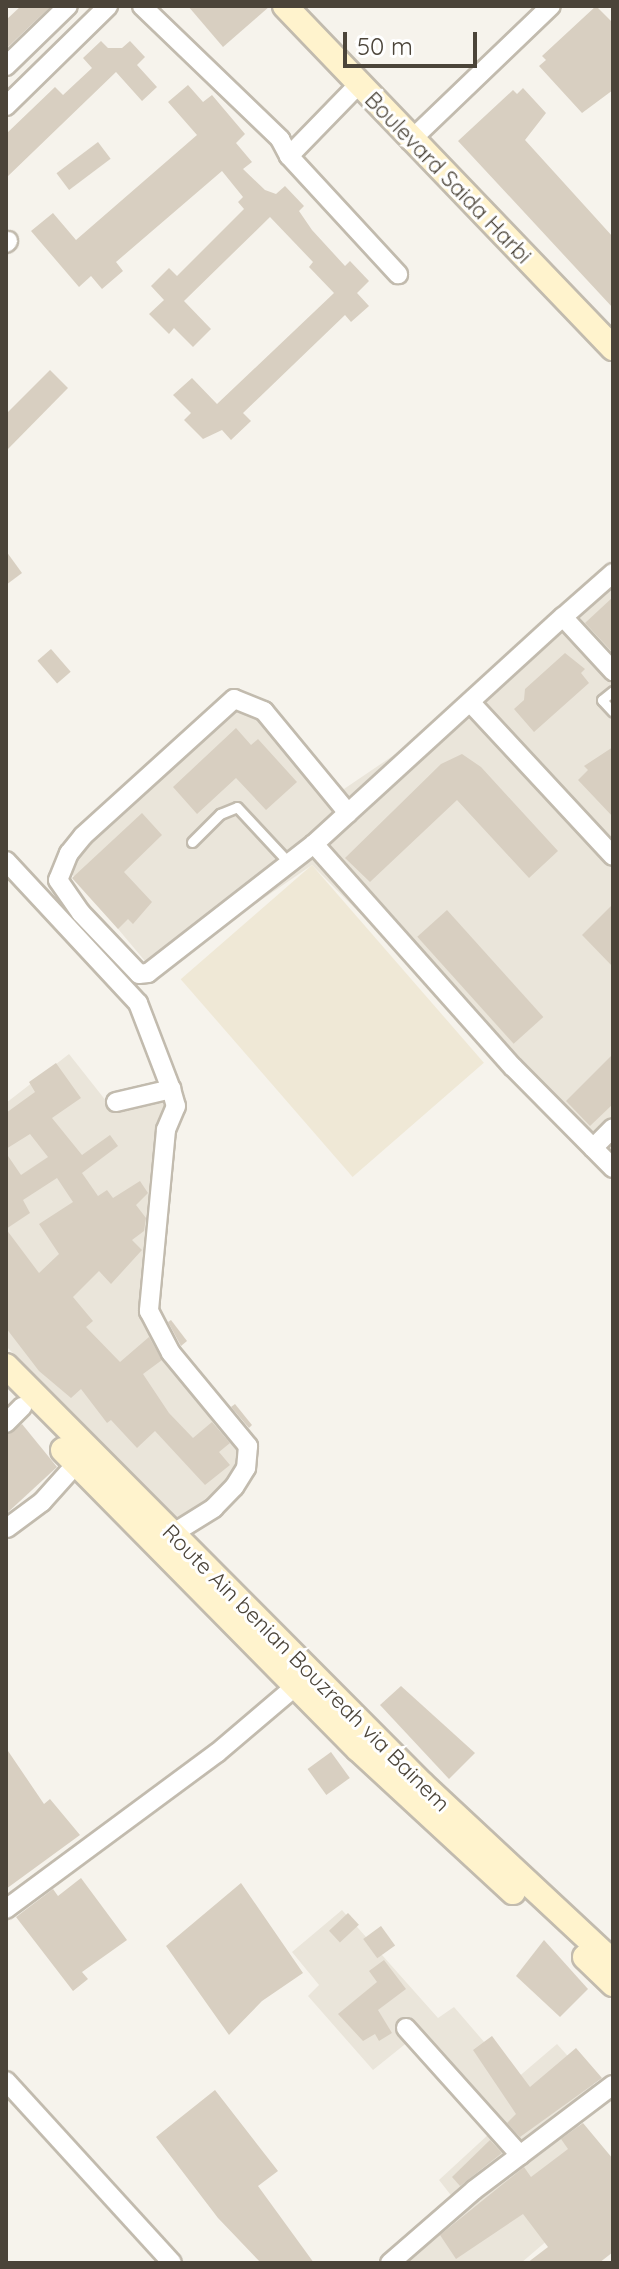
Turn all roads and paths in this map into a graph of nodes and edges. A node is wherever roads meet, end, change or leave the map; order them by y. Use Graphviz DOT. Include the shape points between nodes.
graph roads {
  1 [pos="68,6"];
  2 [pos="108,6"];
  3 [pos="142,6"];
  4 [pos="285,6"];
  5 [pos="551,6"];
  6 [pos="6,66"];
  7 [pos="358,85"];
  8 [pos="6,106"];
  9 [pos="410,141"];
  10 [pos="289,156"];
  11 [pos="398,274"];
  12 [pos="613,348"];
  13 [pos="613,573"];
  14 [pos="563,617"];
  15 [pos="613,671"];
  16 [pos="613,691"];
  17 [pos="470,702"];
  18 [pos="613,712"];
  19 [pos="348,813"];
  20 [pos="192,842"];
  21 [pos="314,844"];
  22 [pos="613,856"];
  23 [pos="6,861"];
  24 [pos="289,863"];
  25 [pos="139,974"];
  26 [pos="138,1003"];
  27 [pos="171,1089"];
  28 [pos="116,1102"];
  29 [pos="613,1128"];
  30 [pos="593,1148"];
  31 [pos="613,1168"];
  32 [pos="6,1366"];
  33 [pos="11,1407"];
  34 [pos="77,1463"];
  35 [pos="7,1528"];
  36 [pos="172,1534"];
  37 [pos="303,1680"];
  38 [pos="6,1909"];
  39 [pos="613,1962"];
  40 [pos="613,1984"];
  41 [pos="406,2028"];
  42 [pos="6,2081"];
  43 [pos="613,2085"];
  44 [pos="520,2155"];
  45 [pos="172,2263"];
  46 [pos="390,2263"];
  1 -- 6 [label="street"];
  2 -- 8 [label="street"];
  3 -- 10 [label="street" via="280,139"];
  4 -- 7 [label="main road, Boulevard Saida Harbi"];
  5 -- 9 [label="street"];
  7 -- 9 [label="main road, Boulevard Saida Harbi"];
  7 -- 10 [label="street"];
  9 -- 12 [label="main road, Boulevard Saida Harbi"];
  10 -- 11 [label="street"];
  13 -- 14 [label="street"];
  14 -- 15 [label="street"];
  14 -- 17 [label="street"];
  16 -- 18 [label="lane" via="602,700"];
  17 -- 19 [label="street"];
  17 -- 22 [label="street"];
  19 -- 21 [label="street"];
  19 -- 25 [label="street" via="264,711 234,699 83,836 58,880 81,913"];
  20 -- 24 [label="lane" via="220,814 237,807"];
  21 -- 24 [label="street"];
  21 -- 30 [label="street" via="513,1067"];
  23 -- 26 [label="street"];
  24 -- 25 [label="street" via="148,973"];
  25 -- 26 [label="street"];
  26 -- 27 [label="street"];
  27 -- 28 [label="street"];
  27 -- 36 [label="street" via="176,1106 166,1130 149,1311 171,1353 238,1429 249,1453 246,1468 224,1499"];
  29 -- 30 [label="street"];
  30 -- 31 [label="street"];
  32 -- 36 [label="main road, Route Ain benian Bouzreah via Bainem"];
  33 -- 34 [label="main road, Route Ain benian Bouzreah via Bainem"];
  34 -- 35 [label="street" via="42,1502"];
  34 -- 37 [label="main road, Route Ain benian Bouzreah via Bainem"];
  36 -- 37 [label="main road, Route Ain benian Bouzreah via Bainem"];
  37 -- 38 [label="street" via="217,1753"];
  37 -- 39 [label="main road, Route Ain benian Bouzreah via Bainem"];
  37 -- 40 [label="main road, Route Ain benian Bouzreah via Bainem"];
  41 -- 44 [label="street"];
  42 -- 45 [label="street"];
  43 -- 44 [label="street"];
  44 -- 46 [label="street"];
}
